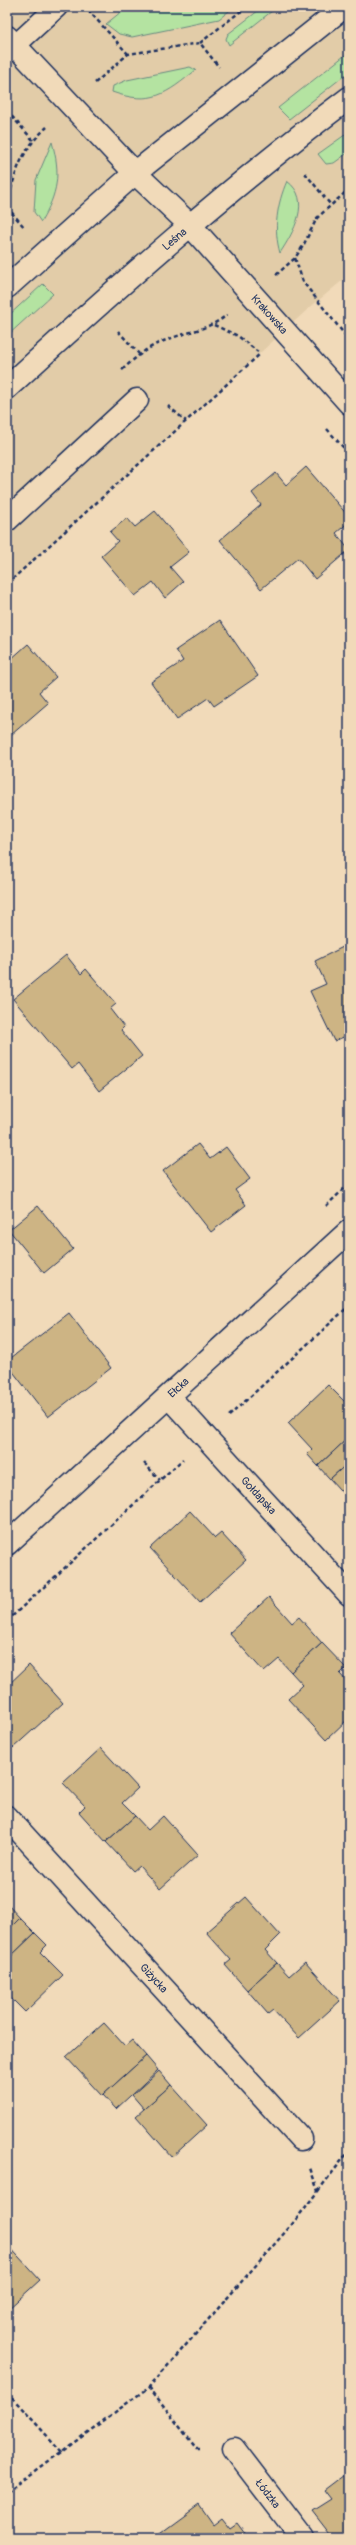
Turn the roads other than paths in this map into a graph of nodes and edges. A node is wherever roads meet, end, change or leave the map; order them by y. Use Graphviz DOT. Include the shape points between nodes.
graph roads {
  1 [pos="57,7"];
  2 [pos="344,7"];
  3 [pos="10,45"];
  4 [pos="349,98"];
  5 [pos="135,173"];
  6 [pos="190,225"];
  7 [pos="7,287"];
  8 [pos="7,388"];
  9 [pos="137,400"];
  10 [pos="349,403"];
  11 [pos="7,520"];
  12 [pos="349,1231"];
  13 [pos="168,1397"];
  14 [pos="7,1544"];
  15 [pos="349,1594"];
  16 [pos="7,1817"];
  17 [pos="301,2139"];
  18 [pos="234,2448"];
  19 [pos="302,2538"];
  1 -- 3 [label="lane"];
  2 -- 5 [label="street"];
  3 -- 5 [label="street, Krakowska"];
  4 -- 6 [label="street, Leśna"];
  5 -- 6 [label="street, Krakowska"];
  5 -- 7 [label="street"];
  6 -- 8 [label="street, Leśna" via="96,306"];
  6 -- 10 [label="street, Krakowska"];
  9 -- 11 [label="street"];
  12 -- 13 [label="street, Ełcka"];
  13 -- 14 [label="street, Ełcka"];
  13 -- 15 [label="street, Gołdapska"];
  16 -- 17 [label="street, Giżycka"];
  18 -- 19 [label="street, Łódzka"];
}
